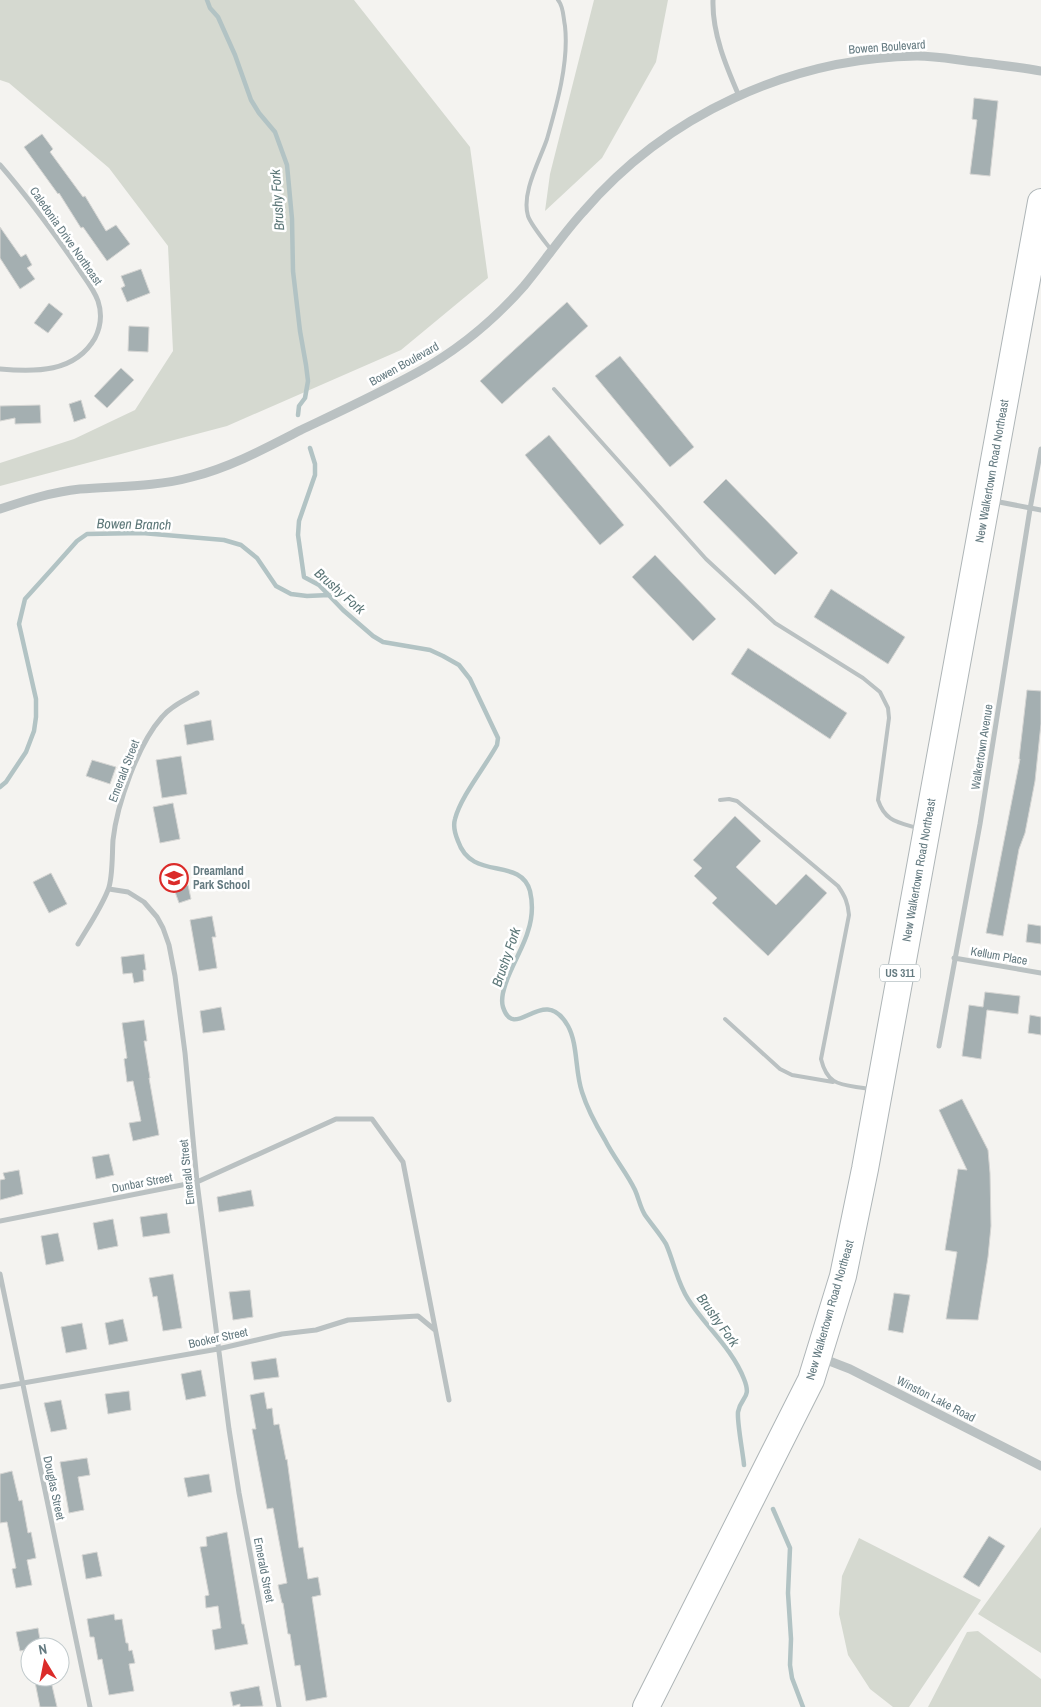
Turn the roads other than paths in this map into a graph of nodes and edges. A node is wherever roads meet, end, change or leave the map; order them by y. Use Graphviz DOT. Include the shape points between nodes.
graph roads {
  1 [pos="558,0"];
  2 [pos="713,0"];
  3 [pos="1041,71"];
  4 [pos="739,96"];
  5 [pos="0,165"];
  6 [pos="1041,202"];
  7 [pos="552,251"];
  8 [pos="0,369"];
  9 [pos="554,389"];
  10 [pos="1041,449"];
  11 [pos="986,499"];
  12 [pos="0,509"];
  13 [pos="1030,509"];
  14 [pos="1041,510"];
  15 [pos="197,693"];
  16 [pos="720,800"];
  17 [pos="926,831"];
  18 [pos="109,889"];
  19 [pos="78,944"];
  20 [pos="954,958"];
  21 [pos="1041,973"];
  22 [pos="726,1019"];
  23 [pos="939,1046"];
  24 [pos="833,1082"];
  25 [pos="879,1091"];
  26 [pos="197,1182"];
  27 [pos="0,1221"];
  28 [pos="0,1274"];
  29 [pos="435,1330"];
  30 [pos="218,1349"];
  31 [pos="818,1357"];
  32 [pos="21,1383"];
  33 [pos="0,1387"];
  34 [pos="448,1400"];
  35 [pos="1041,1466"];
  36 [pos="90,1707"];
  37 [pos="279,1707"];
  38 [pos="646,1707"];
  1 -- 7 [label="lane" via="562,5 566,36 561,88 527,203 528,217"];
  2 -- 4 [label="street" via="718,38"];
  3 -- 4 [label="street, Bowen Boulevard" via="938,57 854,61 787,77"];
  4 -- 7 [label="street, Bowen Boulevard" via="711,109 658,142 622,171 580,214"];
  5 -- 8 [label="street, Caledonia Drive Northeast" via="53,232 92,290 100,315 99,327 91,344 72,361 47,370"];
  6 -- 11 [label="main road, New Walkertown Road Northeast / US 311"];
  7 -- 12 [label="street, Bowen Boulevard" via="502,309 447,354 392,386 249,456 191,478 51,494"];
  9 -- 17 [label="lane" via="706,559 750,600 775,623 880,692 889,718 878,800 890,819"];
  10 -- 13 [label="street, Walkertown Avenue"];
  11 -- 13 [label="street"];
  11 -- 17 [label="main road, New Walkertown Road Northeast / US 311"];
  13 -- 14 [label="street"];
  13 -- 20 [label="street, Walkertown Avenue" via="980,824"];
  15 -- 18 [label="street, Emerald Street" via="172,707 151,731 142,748 118,813"];
  16 -- 24 [label="lane" via="737,801 838,886 845,896 849,915 821,1059 824,1072"];
  17 -- 25 [label="main road, New Walkertown Road Northeast / US 311"];
  18 -- 19 [label="street"];
  18 -- 26 [label="street, Emerald Street" via="128,892 144,902 157,917 169,946 184,1043"];
  20 -- 21 [label="street, Kellum Place"];
  20 -- 23 [label="street, Walkertown Avenue"];
  22 -- 24 [label="lane" via="780,1069 792,1075"];
  24 -- 25 [label="lane"];
  25 -- 31 [label="main road, New Walkertown Road Northeast / US 311" via="843,1276"];
  26 -- 27 [label="street, Dunbar Street"];
  26 -- 29 [label="street, Dunbar Street" via="336,1119 372,1119 403,1162"];
  26 -- 30 [label="street, Emerald Street"];
  28 -- 32 [label="street, Douglas Street"];
  29 -- 30 [label="street, Booker Street" via="418,1316 348,1320 316,1330 282,1334"];
  29 -- 34 [label="street"];
  30 -- 32 [label="street, Booker Street"];
  30 -- 37 [label="street, Emerald Street" via="239,1493"];
  31 -- 35 [label="street, Winston Lake Road" via="850,1369"];
  31 -- 38 [label="main road, New Walkertown Road Northeast / US 311" via="807,1388"];
  32 -- 33 [label="street, Booker Street"];
  32 -- 36 [label="street, Douglas Street"];
}
